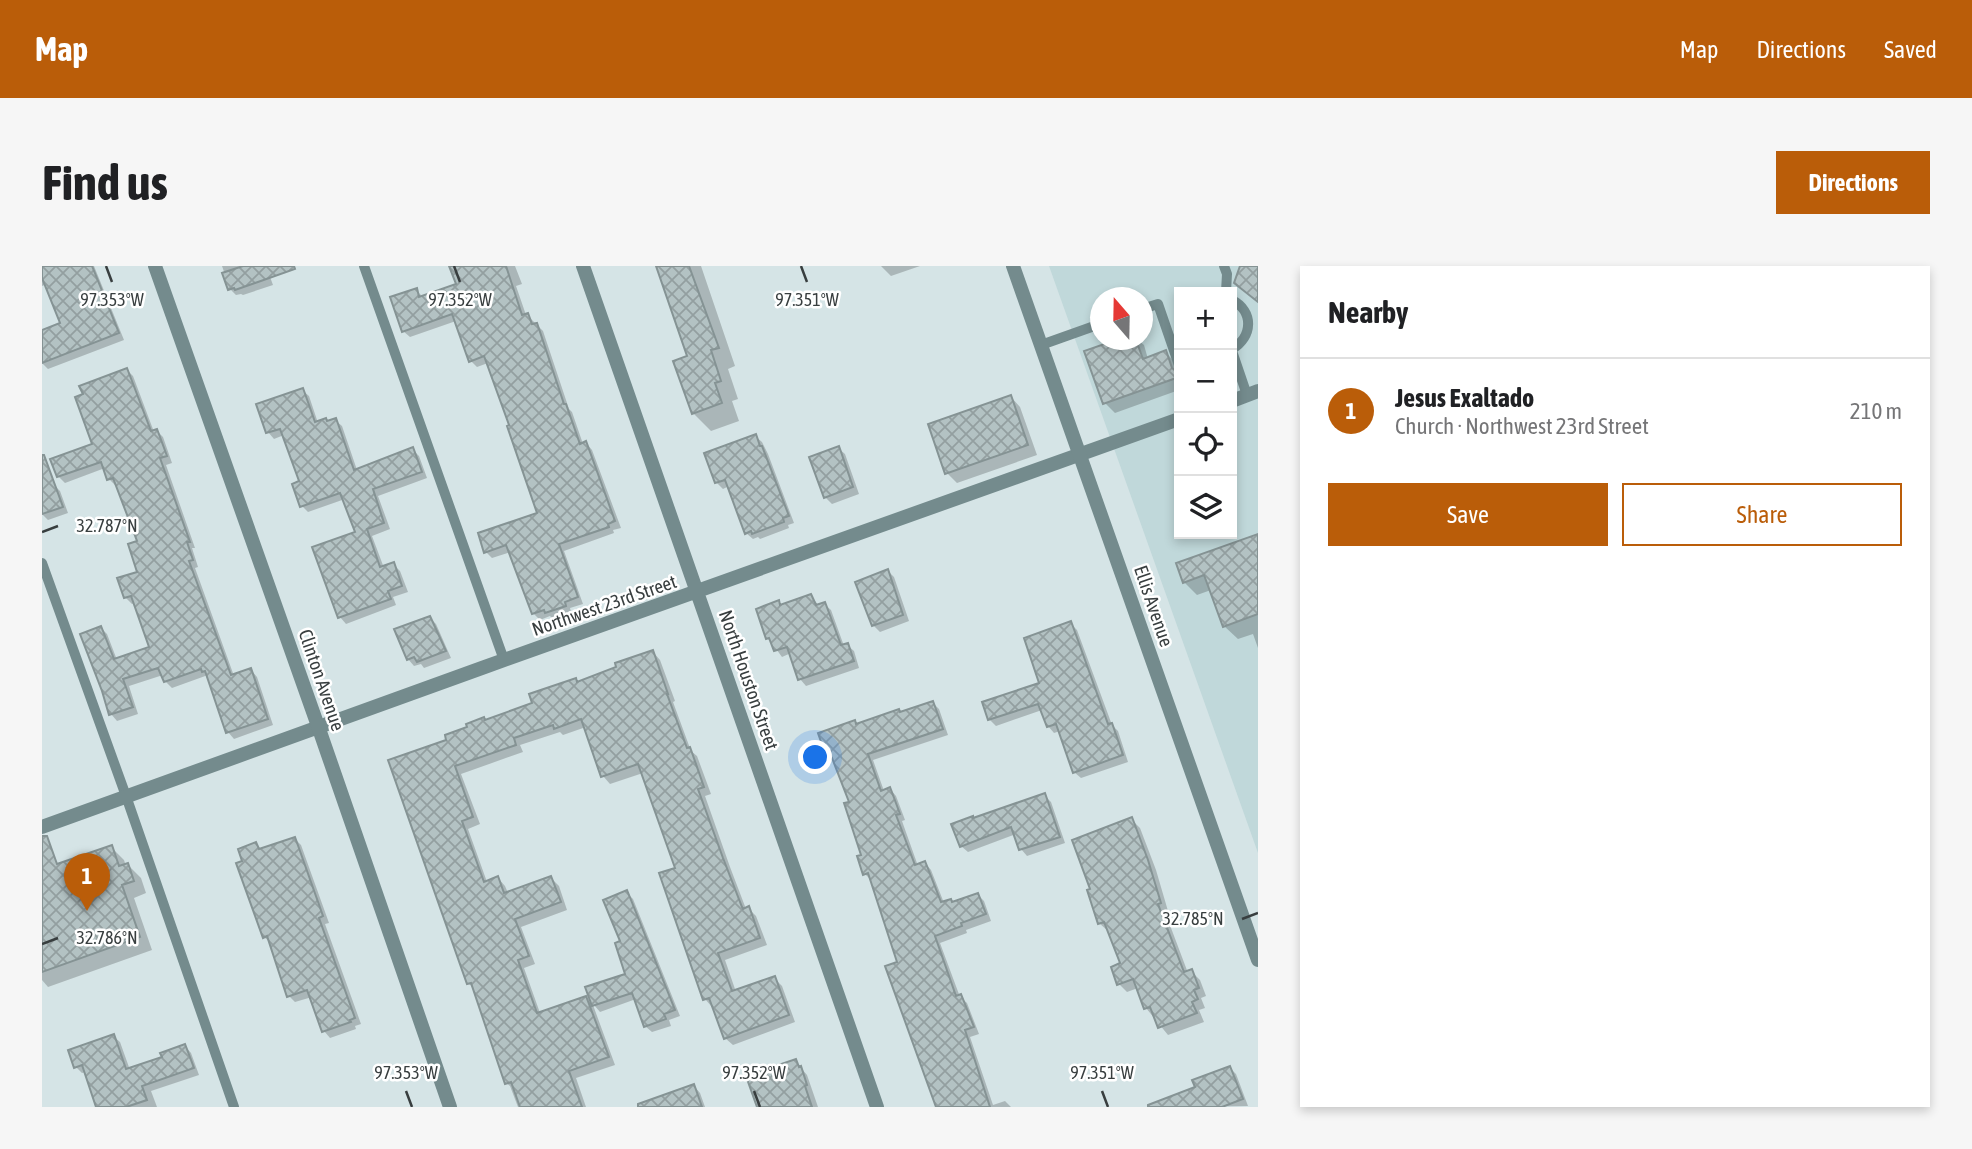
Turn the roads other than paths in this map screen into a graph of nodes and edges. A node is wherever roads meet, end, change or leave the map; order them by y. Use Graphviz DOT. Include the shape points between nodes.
graph roads {
  1 [pos="155,266"];
  2 [pos="363,266"];
  3 [pos="583,266"];
  4 [pos="1013,266"];
  5 [pos="1224,266"];
  6 [pos="1226,287"];
  7 [pos="1237,304"];
  8 [pos="1153,306"];
  9 [pos="1253,327"];
  10 [pos="1090,328"];
  11 [pos="1041,345"];
  12 [pos="1237,345"];
  13 [pos="1174,350"];
  14 [pos="1237,360"];
  15 [pos="1253,393"];
  16 [pos="1174,421"];
  17 [pos="1080,455"];
  18 [pos="42,563"];
  19 [pos="698,592"];
  20 [pos="504,660"];
  21 [pos="318,726"];
  22 [pos="127,796"];
  23 [pos="42,827"];
  24 [pos="1258,960"];
  25 [pos="234,1107"];
  26 [pos="450,1107"];
  27 [pos="877,1107"];
  1 -- 21 [label="street, Clinton Avenue"];
  2 -- 20 [label="lane"];
  3 -- 19 [label="street, North Houston Street"];
  4 -- 11 [label="street, Ellis Avenue"];
  5 -- 6 [label="lane"];
  7 -- 9 [label="lane"];
  8 -- 13 [label="lane" via="1158,304"];
  9 -- 12 [label="lane"];
  10 -- 11 [label="lane"];
  11 -- 17 [label="street, Ellis Avenue"];
  14 -- 15 [label="lane"];
  16 -- 17 [label="street, Northwest 23rd Street"];
  17 -- 19 [label="street, Northwest 23rd Street"];
  17 -- 24 [label="street, Ellis Avenue"];
  18 -- 22 [label="lane"];
  19 -- 20 [label="street, Northwest 23rd Street"];
  19 -- 27 [label="street, North Houston Street"];
  20 -- 21 [label="street, Northwest 23rd Street"];
  21 -- 22 [label="street, Northwest 23rd Street"];
  21 -- 26 [label="street, Clinton Avenue"];
  22 -- 23 [label="street, Northwest 23rd Street"];
  22 -- 25 [label="lane"];
}
